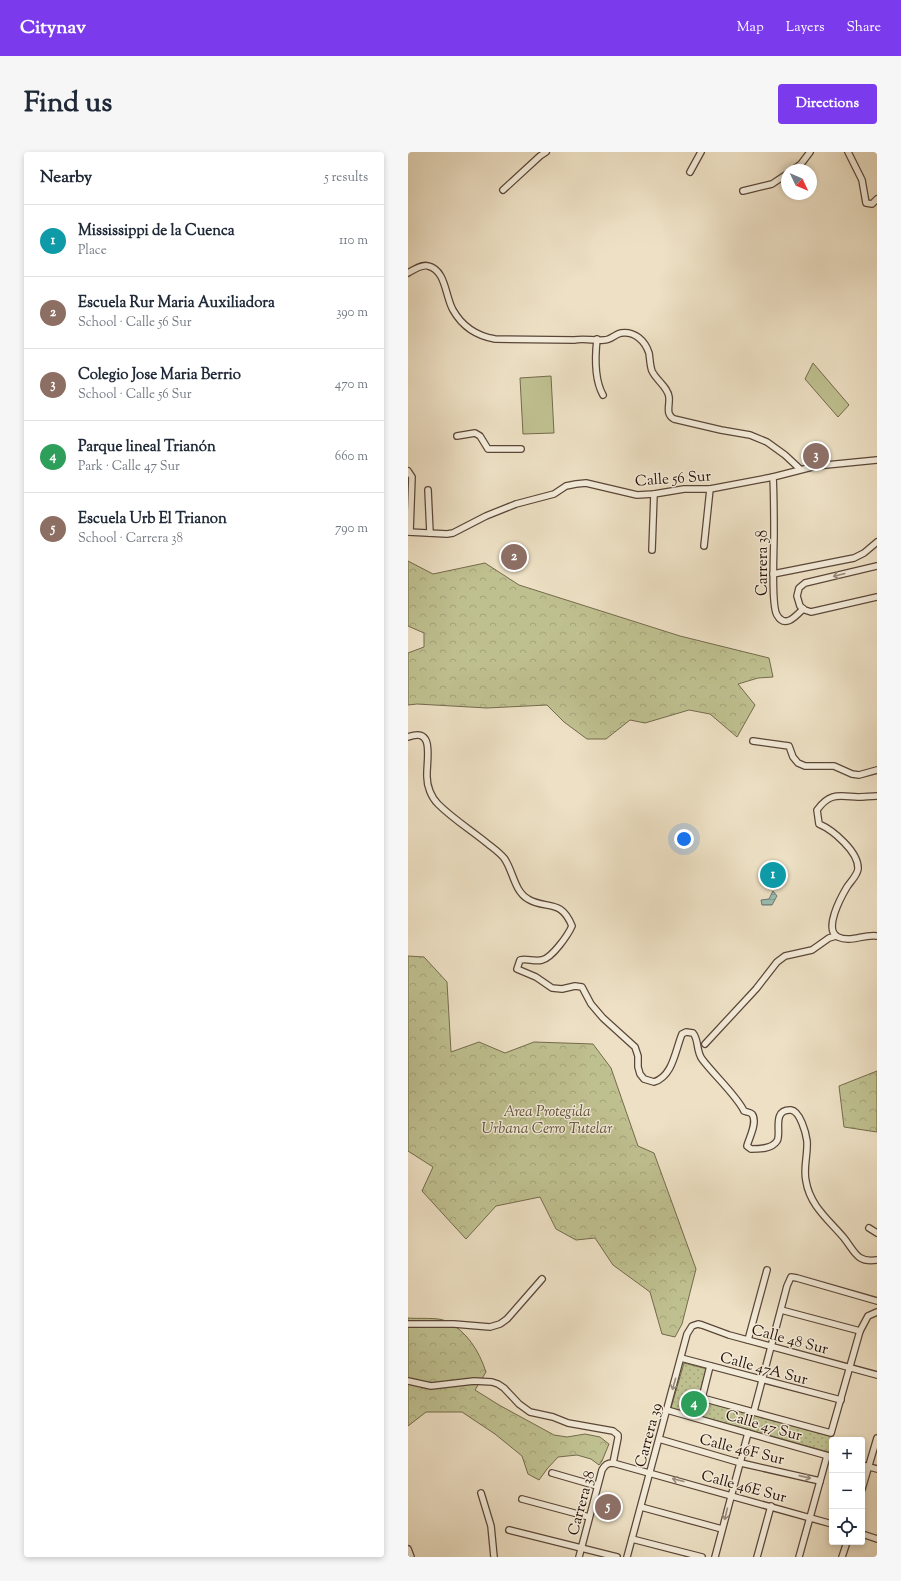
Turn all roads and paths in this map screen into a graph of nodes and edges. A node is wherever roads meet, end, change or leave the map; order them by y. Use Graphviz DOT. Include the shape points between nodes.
graph roads {
  1 [pos="546,152"];
  2 [pos="701,152"];
  3 [pos="810,152"];
  4 [pos="848,152"];
  5 [pos="801,164"];
  6 [pos="690,172"];
  7 [pos="781,178"];
  8 [pos="503,190"];
  9 [pos="743,191"];
  10 [pos="877,198"];
  11 [pos="408,273"];
  12 [pos="597,340"];
  13 [pos="602,395"];
  14 [pos="457,436"];
  15 [pos="521,449"];
  16 [pos="877,460"];
  17 [pos="800,469"];
  18 [pos="408,472"];
  19 [pos="773,477"];
  20 [pos="710,489"];
  21 [pos="428,490"];
  22 [pos="654,494"];
  23 [pos="409,532"];
  24 [pos="430,533"];
  25 [pos="877,542"];
  26 [pos="704,546"];
  27 [pos="652,550"];
  28 [pos="877,566"];
  29 [pos="774,574"];
  30 [pos="877,597"];
  31 [pos="803,609"];
  32 [pos="408,737"];
  33 [pos="753,741"];
  34 [pos="877,770"];
  35 [pos="877,796"];
  36 [pos="836,936"];
  37 [pos="877,936"];
  38 [pos="705,1044"];
  39 [pos="869,1228"];
  40 [pos="877,1233"];
  41 [pos="877,1260"];
  42 [pos="767,1270"];
  43 [pos="542,1280"];
  44 [pos="877,1301"];
  45 [pos="781,1310"];
  46 [pos="877,1312"];
  47 [pos="408,1324"];
  48 [pos="698,1324"];
  49 [pos="860,1331"];
  50 [pos="748,1340"];
  51 [pos="770,1347"];
  52 [pos="681,1358"];
  53 [pos="710,1366"];
  54 [pos="850,1368"];
  55 [pos="877,1375"];
  56 [pos="763,1380"];
  57 [pos="408,1381"];
  58 [pos="840,1400"];
  59 [pos="667,1410"];
  60 [pos="754,1411"];
  61 [pos="748,1433"];
  62 [pos="877,1438"];
  63 [pos="658,1439"];
  64 [pos="875,1453"];
  65 [pos="829,1456"];
  66 [pos="829,1458"];
  67 [pos="740,1462"];
  68 [pos="613,1463"];
  69 [pos="865,1466"];
  70 [pos="868,1467"];
  71 [pos="877,1469"];
  72 [pos="552,1473"];
  73 [pos="650,1473"];
  74 [pos="865,1478"];
  75 [pos="820,1481"];
  76 [pos="598,1486"];
  77 [pos="481,1493"];
  78 [pos="731,1495"];
  79 [pos="522,1499"];
  80 [pos="771,1506"];
  81 [pos="641,1507"];
  82 [pos="589,1517"];
  83 [pos="810,1517"];
  84 [pos="829,1523"];
  85 [pos="722,1529"];
  86 [pos="509,1530"];
  87 [pos="865,1535"];
  88 [pos="632,1539"];
  89 [pos="877,1539"];
  90 [pos="846,1545"];
  91 [pos="581,1548"];
  92 [pos="408,1549"];
  93 [pos="411,1557"];
  94 [pos="494,1557"];
  95 [pos="579,1557"];
  96 [pos="617,1557"];
  97 [pos="627,1557"];
  98 [pos="702,1557"];
  99 [pos="715,1557"];
  100 [pos="757,1557"];
  101 [pos="800,1557"];
  102 [pos="842,1557"];
  1 -- 8 [label="street"];
  2 -- 6 [label="street"];
  3 -- 5 [label="street"];
  4 -- 10 [label="street" via="862,180 866,203 872,204"];
  7 -- 9 [label="street" via="772,184"];
  11 -- 12 [label="street" via="424,265 438,272 453,309 465,325 483,337"];
  12 -- 13 [label="street" via="596,375"];
  12 -- 17 [label="street" via="611,339 620,333 628,333 641,339 649,354 652,372 667,391 670,417 750,435 767,442"];
  14 -- 15 [label="street" via="475,433 488,449"];
  16 -- 17 [label="street, Calle 56 Sur"];
  17 -- 19 [label="street, Calle 56 Sur"];
  18 -- 23 [label="street" via="412,477"];
  19 -- 20 [label="street, Calle 56 Sur"];
  19 -- 29 [label="street, Carrera 38"];
  20 -- 22 [label="street, Calle 56 Sur" via="684,489"];
  20 -- 26 [label="street"];
  21 -- 24 [label="street"];
  22 -- 24 [label="street, Calle 56 Sur" via="637,495 586,483 576,484 566,486 554,494 516,504 453,533"];
  22 -- 27 [label="street"];
  23 -- 24 [label="street, Calle 56 Sur"];
  25 -- 29 [label="street" via="864,554 854,558"];
  28 -- 31 [label="street, one-way" via="802,584 797,596"];
  29 -- 31 [label="street, Carrera 38" via="776,614 779,618 784,621 791,620"];
  30 -- 31 [label="street" via="815,612"];
  32 -- 41 [label="street" via="420,734 427,743 427,777 429,789 436,802 499,853 517,888 528,900 560,909 568,917 572,926 569,934 545,959 523,959 518,963 517,969 536,977 552,988 582,987 591,1004 603,1018 635,1047 638,1071 644,1079 651,1082 656,1082 666,1075 682,1034 693,1033 701,1058 744,1111 753,1115 754,1123 747,1146 751,1150 776,1142 781,1115 786,1111 796,1112 807,1140 805,1172 813,1202 857,1256 864,1260"];
  33 -- 34 [label="street" via="789,746 793,757 805,766 834,766 859,775"];
  35 -- 36 [label="street" via="830,797 822,802 817,810 819,824 846,845 855,856 858,868 831,923 832,932"];
  36 -- 37 [label="street" via="850,940"];
  36 -- 38 [label="street" via="812,950 785,956 777,962"];
  39 -- 40 [label="street"];
  42 -- 50 [label="street"];
  43 -- 47 [label="street" via="500,1324 490,1327"];
  44 -- 45 [label="street" via="791,1277"];
  45 -- 49 [label="street"];
  45 -- 51 [label="street"];
  46 -- 49 [label="street" via="868,1316"];
  48 -- 50 [label="street, Calle 48 Sur"];
  48 -- 52 [label="street, Carrera 39" via="689,1330"];
  49 -- 54 [label="street"];
  50 -- 51 [label="street, Calle 48 Sur"];
  51 -- 54 [label="street, Calle 48 Sur"];
  51 -- 56 [label="street"];
  52 -- 53 [label="street, Calle 47A Sur"];
  52 -- 59 [label="street, Carrera 39, one-way"];
  53 -- 56 [label="street, Calle 47A Sur"];
  53 -- 60 [label="street, Calle 47 Sur" via="702,1398"];
  54 -- 55 [label="street, Calle 48 Sur"];
  54 -- 58 [label="street"];
  56 -- 58 [label="street, Calle 47A Sur"];
  56 -- 60 [label="street"];
  57 -- 68 [label="street, Carrera 38" via="431,1386 474,1381 498,1384 530,1412 617,1433"];
  58 -- 60 [label="street, Calle 47 Sur" via="831,1433"];
  59 -- 61 [label="street, Calle 47 Sur"];
  59 -- 63 [label="street, Carrera 39"];
  61 -- 65 [label="street, Calle 47 Sur"];
  61 -- 67 [label="street"];
  62 -- 64 [label="street"];
  63 -- 67 [label="street, Calle 46F Sur"];
  63 -- 73 [label="street, Carrera 39"];
  64 -- 70 [label="street"];
  66 -- 75 [label="street"];
  67 -- 75 [label="street, Calle 46F Sur, one-way"];
  67 -- 78 [label="street"];
  68 -- 73 [label="street, Carrera 38"];
  68 -- 76 [label="street, Carrera 38" via="603,1467"];
  69 -- 70 [label="street"];
  70 -- 71 [label="street"];
  70 -- 74 [label="street"];
  72 -- 76 [label="street"];
  78 -- 73 [label="street, Calle 46E Sur, one-way"];
  73 -- 81 [label="street, Carrera 39"];
  75 -- 83 [label="street"];
  76 -- 82 [label="street, Carrera 38"];
  77 -- 94 [label="street" via="491,1526"];
  78 -- 80 [label="street, Calle 46E Sur"];
  78 -- 85 [label="street, one-way"];
  79 -- 82 [label="street"];
  80 -- 83 [label="street, Calle 46E Sur"];
  80 -- 100 [label="street"];
  81 -- 85 [label="street"];
  81 -- 88 [label="street, Carrera 39"];
  82 -- 91 [label="street, Carrera 38"];
  83 -- 84 [label="street, Calle 46E Sur"];
  83 -- 101 [label="street"];
  85 -- 99 [label="street"];
  86 -- 91 [label="street"];
  87 -- 89 [label="street"];
  88 -- 97 [label="street, Carrera 39"];
  88 -- 98 [label="street"];
  90 -- 102 [label="street"];
  91 -- 95 [label="street, Carrera 38"];
  91 -- 96 [label="street"];
  92 -- 93 [label="street"];
}
